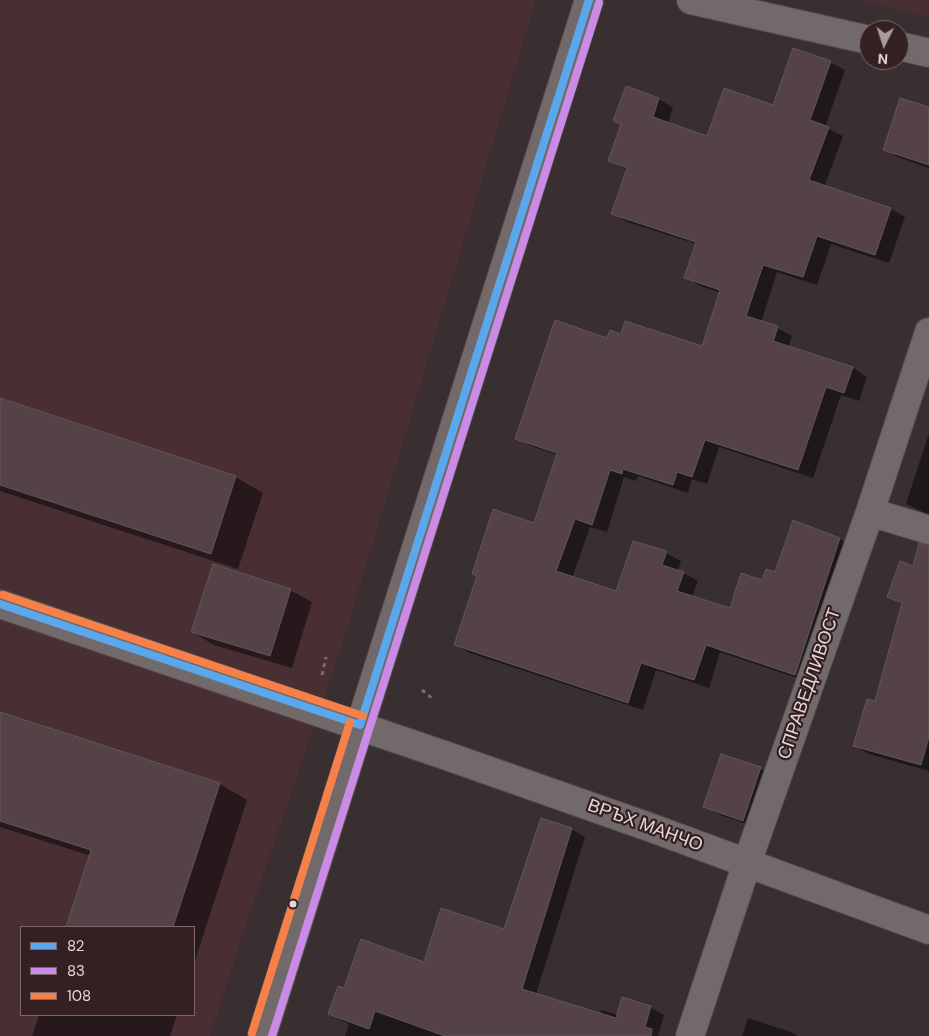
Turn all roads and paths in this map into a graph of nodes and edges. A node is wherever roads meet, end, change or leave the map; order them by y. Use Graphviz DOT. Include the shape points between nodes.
graph roads {
  1 [pos="589,0"];
  2 [pos="691,0"];
  3 [pos="859,38"];
  4 [pos="909,48"];
  5 [pos="929,53"];
  6 [pos="929,332"];
  7 [pos="870,512"];
  8 [pos="929,530"];
  9 [pos="0,604"];
  10 [pos="326,657"];
  11 [pos="322,674"];
  12 [pos="422,690"];
  13 [pos="433,699"];
  14 [pos="360,725"];
  15 [pos="747,863"];
  16 [pos="929,930"];
  17 [pos="262,1036"];
  18 [pos="690,1036"];
  1 -- 14 [label="street"];
  2 -- 3 [label="street"];
  4 -- 5 [label="street"];
  6 -- 7 [label="street, СПРАВЕДЛИВОСТ"];
  7 -- 8 [label="street"];
  7 -- 15 [label="street, СПРАВЕДЛИВОСТ"];
  9 -- 14 [label="street, ВРЪХ МАНЧО"];
  10 -- 11 [label="path"];
  12 -- 13 [label="path"];
  14 -- 15 [label="street, ВРЪХ МАНЧО"];
  14 -- 17 [label="street"];
  15 -- 16 [label="street, ВРЪХ МАНЧО"];
  15 -- 18 [label="street, СПРАВЕДЛИВОСТ"];
}
